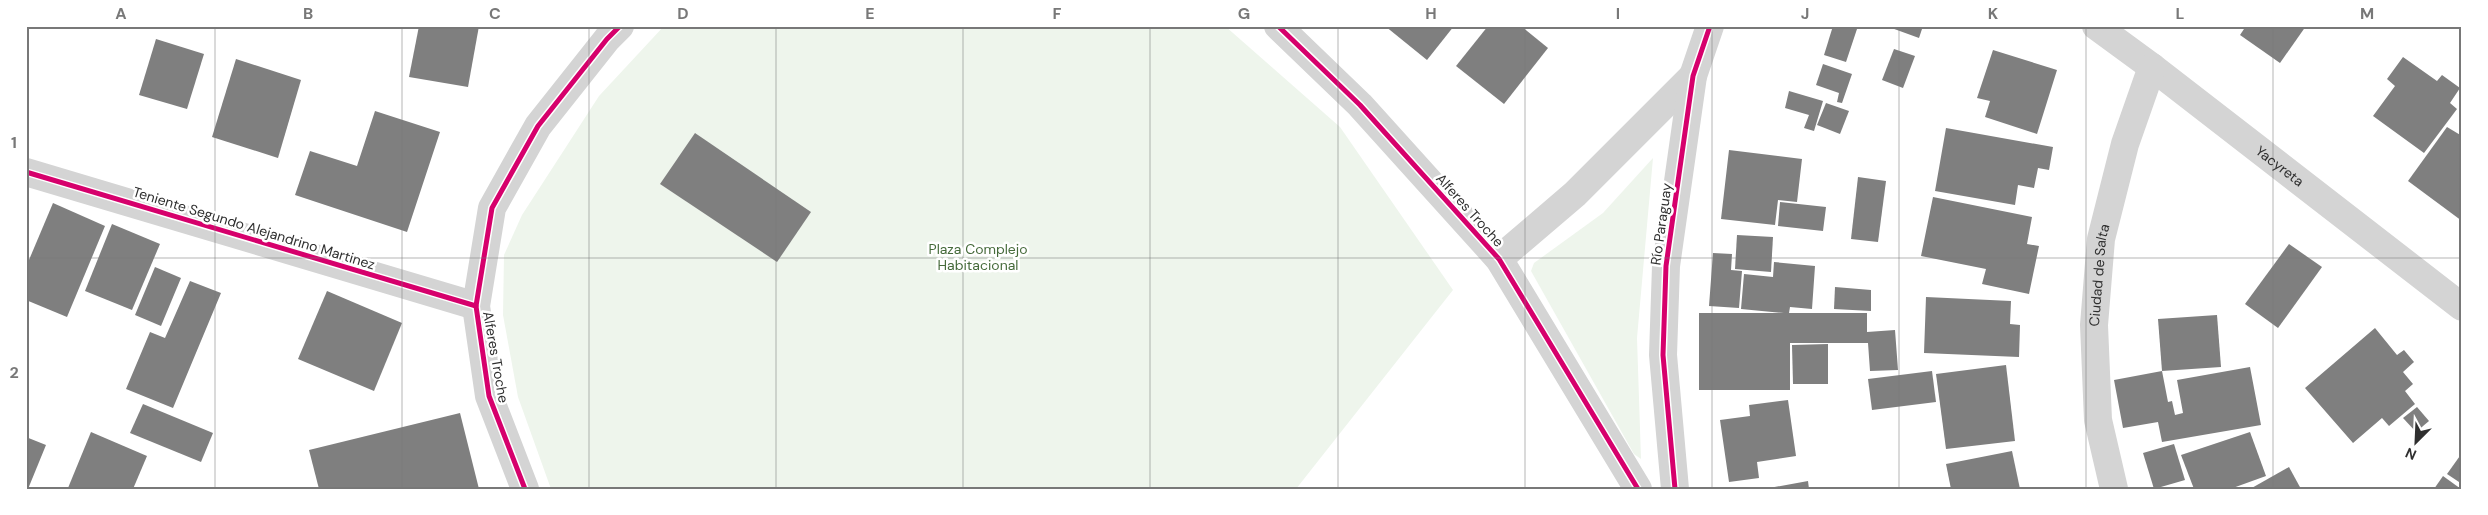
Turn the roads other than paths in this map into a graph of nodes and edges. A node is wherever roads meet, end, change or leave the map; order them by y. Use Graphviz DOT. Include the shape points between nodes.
graph roads {
  1 [pos="620,26"];
  2 [pos="1278,26"];
  3 [pos="1710,26"];
  4 [pos="2096,26"];
  5 [pos="2152,67"];
  6 [pos="1693,76"];
  7 [pos="26,172"];
  8 [pos="1499,259"];
  9 [pos="476,306"];
  10 [pos="2462,307"];
  11 [pos="525,489"];
  12 [pos="1638,489"];
  13 [pos="1675,489"];
  14 [pos="2114,489"];
  1 -- 9 [label="street, Alferes Troche" via="606,39 538,126 492,208"];
  2 -- 8 [label="street, Alferes Troche" via="1360,105"];
  3 -- 6 [label="street, Río Paraguay"];
  4 -- 5 [label="street, Yacyreta"];
  5 -- 10 [label="street, Yacyreta"];
  5 -- 14 [label="street, Ciudad de Salta" via="2125,144 2101,239 2094,325 2098,420"];
  6 -- 8 [label="street" via="1575,194"];
  6 -- 13 [label="street, Río Paraguay" via="1666,266 1663,355"];
  7 -- 9 [label="street, Teniente Segundo Alejandrino Martinez"];
  8 -- 12 [label="street, Alferes Troche"];
  9 -- 11 [label="street, Alferes Troche" via="489,396"];
}
